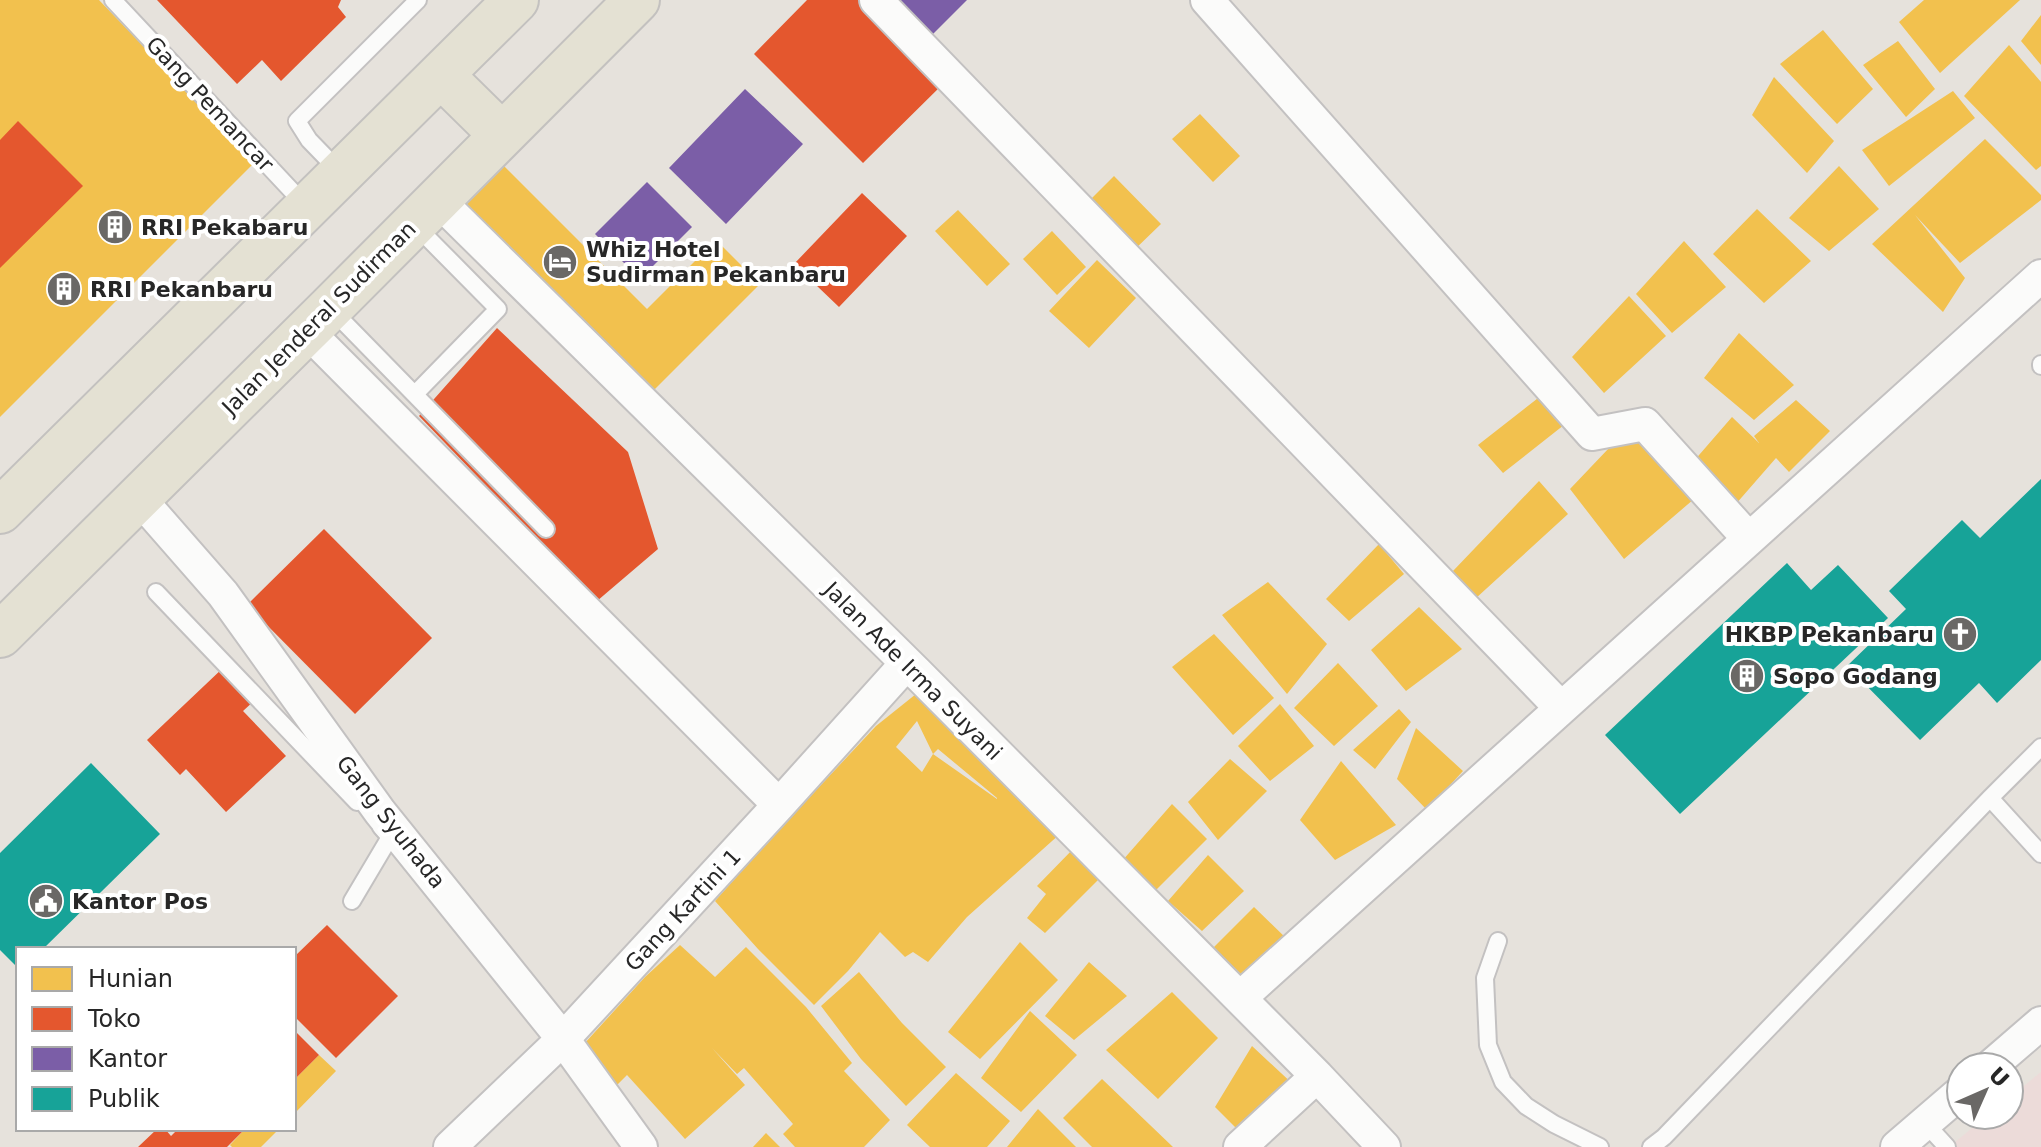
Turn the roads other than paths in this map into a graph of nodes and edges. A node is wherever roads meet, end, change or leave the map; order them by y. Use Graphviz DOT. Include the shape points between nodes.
graph roads {
  1 [pos="113,0"];
  2 [pos="418,0"];
  3 [pos="516,0"];
  4 [pos="637,0"];
  5 [pos="876,0"];
  6 [pos="1207,0"];
  7 [pos="441,75"];
  8 [pos="501,134"];
  9 [pos="341,173"];
  10 [pos="307,207"];
  11 [pos="425,211"];
  12 [pos="2041,276"];
  13 [pos="319,319"];
  14 [pos="415,394"];
  15 [pos="139,498"];
  16 [pos="0,511"];
  17 [pos="546,529"];
  18 [pos="1749,539"];
  19 [pos="156,592"];
  20 [pos="0,635"];
  21 [pos="906,664"];
  22 [pos="1561,708"];
  23 [pos="2041,747"];
  24 [pos="1990,798"];
  25 [pos="779,805"];
  26 [pos="2041,854"];
  27 [pos="352,901"];
  28 [pos="1498,941"];
  29 [pos="1240,998"];
  30 [pos="2041,1023"];
  31 [pos="563,1039"];
  32 [pos="2009,1051"];
  33 [pos="1317,1076"];
  34 [pos="1945,1106"];
  35 [pos="1925,1123"];
  36 [pos="450,1147"];
  37 [pos="641,1147"];
  38 [pos="1240,1147"];
  39 [pos="1384,1147"];
  40 [pos="1600,1147"];
  41 [pos="1651,1147"];
  42 [pos="1897,1147"];
  43 [pos="1947,1147"];
  1 -- 10 [label="lane, Gang Pemancar"];
  2 -- 9 [label="lane" via="297,121"];
  3 -- 7 [label="main road"];
  4 -- 8 [label="main road, Jalan Jenderal Sudirman"];
  5 -- 22 [label="street"];
  6 -- 18 [label="street" via="1592,434 1645,424"];
  7 -- 8 [label="main road"];
  7 -- 9 [label="main road"];
  8 -- 11 [label="main road, Jalan Jenderal Sudirman"];
  9 -- 10 [label="main road"];
  10 -- 16 [label="main road"];
  11 -- 13 [label="main road, Jalan Jenderal Sudirman"];
  11 -- 14 [label="lane" via="498,309"];
  11 -- 21 [label="street, Jalan Ade Irma Suyani"];
  12 -- 18 [label="street"];
  13 -- 14 [label="lane"];
  13 -- 15 [label="main road, Jalan Jenderal Sudirman"];
  13 -- 25 [label="street"];
  14 -- 17 [label="lane"];
  15 -- 20 [label="main road, Jalan Jenderal Sudirman"];
  15 -- 31 [label="street, Gang Syuhada" via="223,594 380,812"];
  18 -- 22 [label="street"];
  19 -- 27 [label="lane" via="390,837"];
  21 -- 25 [label="street, Gang Kartini 1"];
  21 -- 29 [label="street, Jalan Ade Irma Suyani"];
  22 -- 29 [label="street"];
  23 -- 24 [label="lane"];
  24 -- 26 [label="lane"];
  24 -- 41 [label="lane"];
  25 -- 31 [label="street, Gang Kartini 1"];
  28 -- 40 [label="lane" via="1485,978 1488,1045 1503,1082 1526,1106"];
  29 -- 33 [label="street, Jalan Ade Irma Suyani"];
  30 -- 32 [label="street"];
  31 -- 36 [label="street, Gang Kartini 1"];
  31 -- 37 [label="street, Gang Syuhada"];
  33 -- 38 [label="street"];
  33 -- 39 [label="street, Jalan Ade Irma Suyani"];
  34 -- 35 [label="street"];
  35 -- 42 [label="street"];
  35 -- 43 [label="lane"];
}
